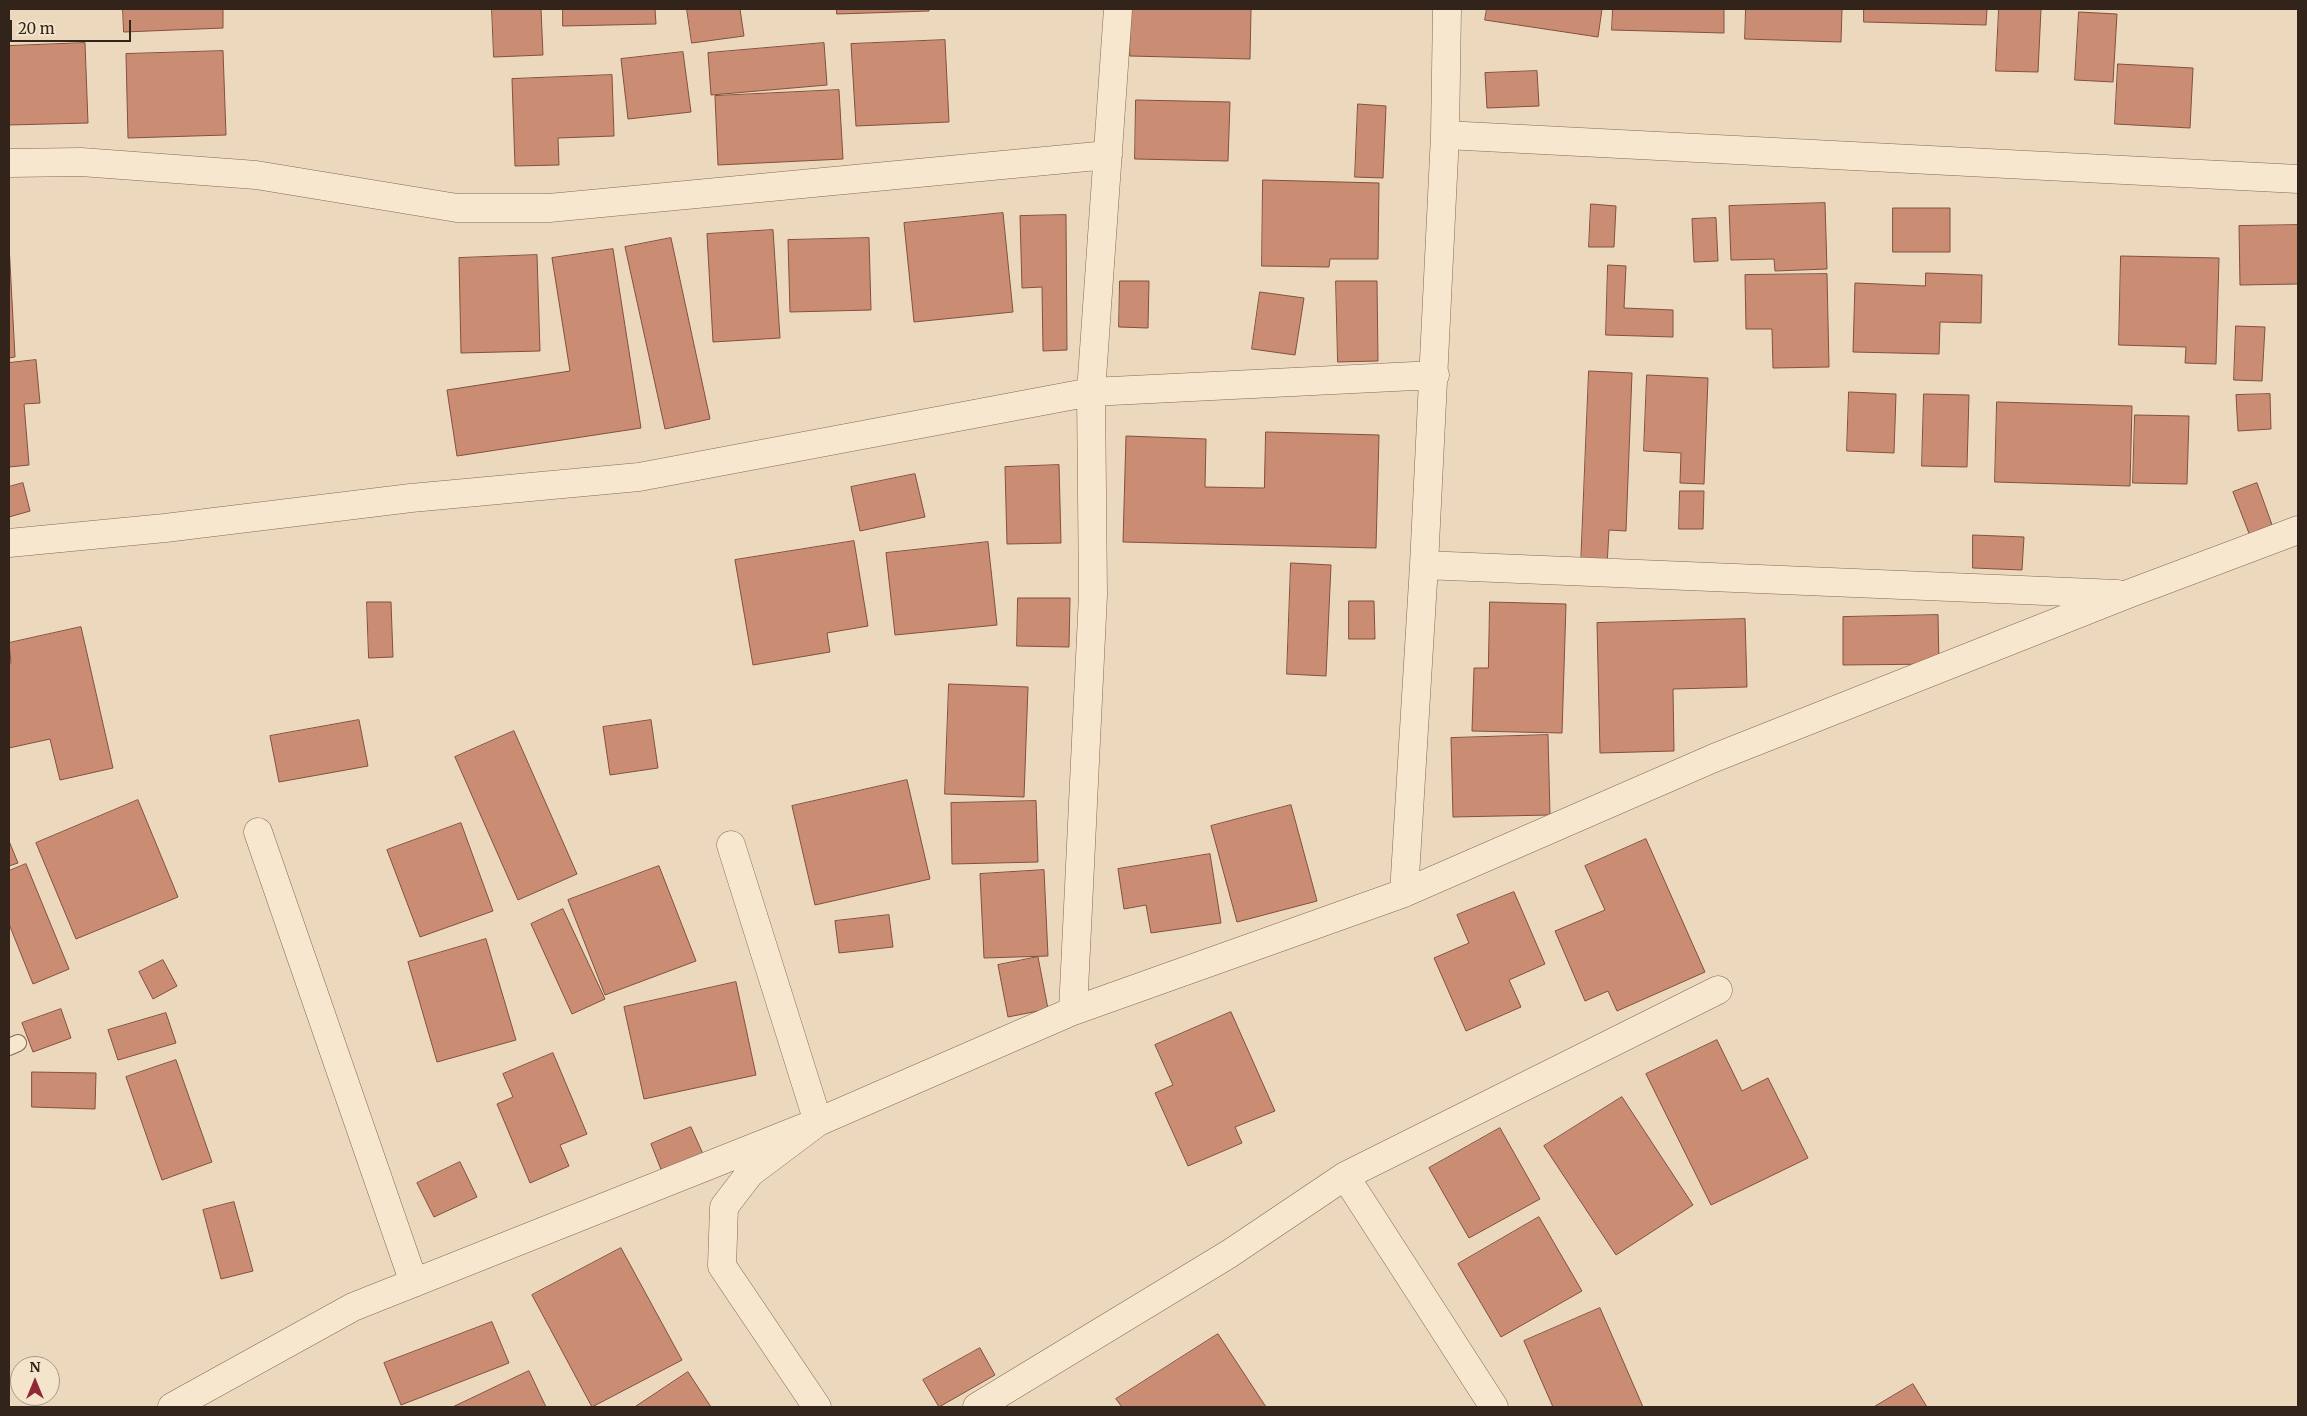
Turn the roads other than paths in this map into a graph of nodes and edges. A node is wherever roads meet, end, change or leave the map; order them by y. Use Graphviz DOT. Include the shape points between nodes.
graph roads {
  1 [pos="1118,9"];
  2 [pos="1447,9"];
  3 [pos="1445,135"];
  4 [pos="1108,155"];
  5 [pos="9,163"];
  6 [pos="2298,179"];
  7 [pos="1435,375"];
  8 [pos="1091,392"];
  9 [pos="2298,530"];
  10 [pos="9,543"];
  11 [pos="1424,565"];
  12 [pos="2128,594"];
  13 [pos="258,832"];
  14 [pos="731,846"];
  15 [pos="1404,893"];
  16 [pos="1718,990"];
  17 [pos="1073,1011"];
  18 [pos="818,1122"];
  19 [pos="1345,1176"];
  20 [pos="414,1283"];
  21 [pos="172,1407"];
  22 [pos="817,1407"];
  23 [pos="977,1407"];
  24 [pos="1494,1407"];
  1 -- 4 [label="street"];
  2 -- 3 [label="street"];
  3 -- 6 [label="street"];
  3 -- 7 [label="street"];
  4 -- 5 [label="street" via="549,208 457,208 256,175 81,162"];
  4 -- 8 [label="street"];
  7 -- 8 [label="street"];
  7 -- 11 [label="street"];
  8 -- 10 [label="street" via="639,477 411,498 166,528"];
  8 -- 17 [label="street" via="1093,595"];
  9 -- 12 [label="street"];
  11 -- 12 [label="street"];
  11 -- 15 [label="street"];
  12 -- 15 [label="street" via="1714,758"];
  13 -- 20 [label="street"];
  14 -- 18 [label="street"];
  15 -- 17 [label="street"];
  16 -- 19 [label="street"];
  17 -- 18 [label="street"];
  18 -- 20 [label="street"];
  18 -- 22 [label="street" via="750,1173 724,1207 722,1266"];
  19 -- 23 [label="street" via="1229,1254"];
  19 -- 24 [label="street"];
  20 -- 21 [label="street" via="353,1307"];
}
